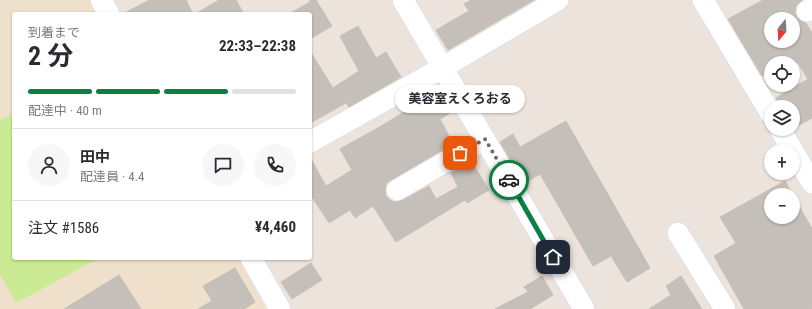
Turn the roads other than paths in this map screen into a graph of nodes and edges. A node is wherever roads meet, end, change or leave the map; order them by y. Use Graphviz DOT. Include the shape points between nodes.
graph roads {
  1 [pos="101,0"];
  2 [pos="402,0"];
  3 [pos="558,0"];
  4 [pos="703,0"];
  5 [pos="108,12"];
  6 [pos="442,68"];
  7 [pos="764,102"];
  8 [pos="485,139"];
  9 [pos="312,141"];
  10 [pos="800,163"];
  11 [pos="812,183"];
  12 [pos="398,190"];
  13 [pos="678,233"];
  14 [pos="252,260"];
  15 [pos="280,309"];
  16 [pos="584,309"];
  17 [pos="725,309"];
  1 -- 5 [label="street"];
  2 -- 6 [label="street"];
  3 -- 6 [label="street"];
  4 -- 7 [label="street"];
  6 -- 8 [label="street"];
  6 -- 9 [label="street"];
  8 -- 12 [label="street"];
  8 -- 16 [label="street"];
  10 -- 11 [label="street"];
  13 -- 17 [label="street"];
  14 -- 15 [label="street"];
}
